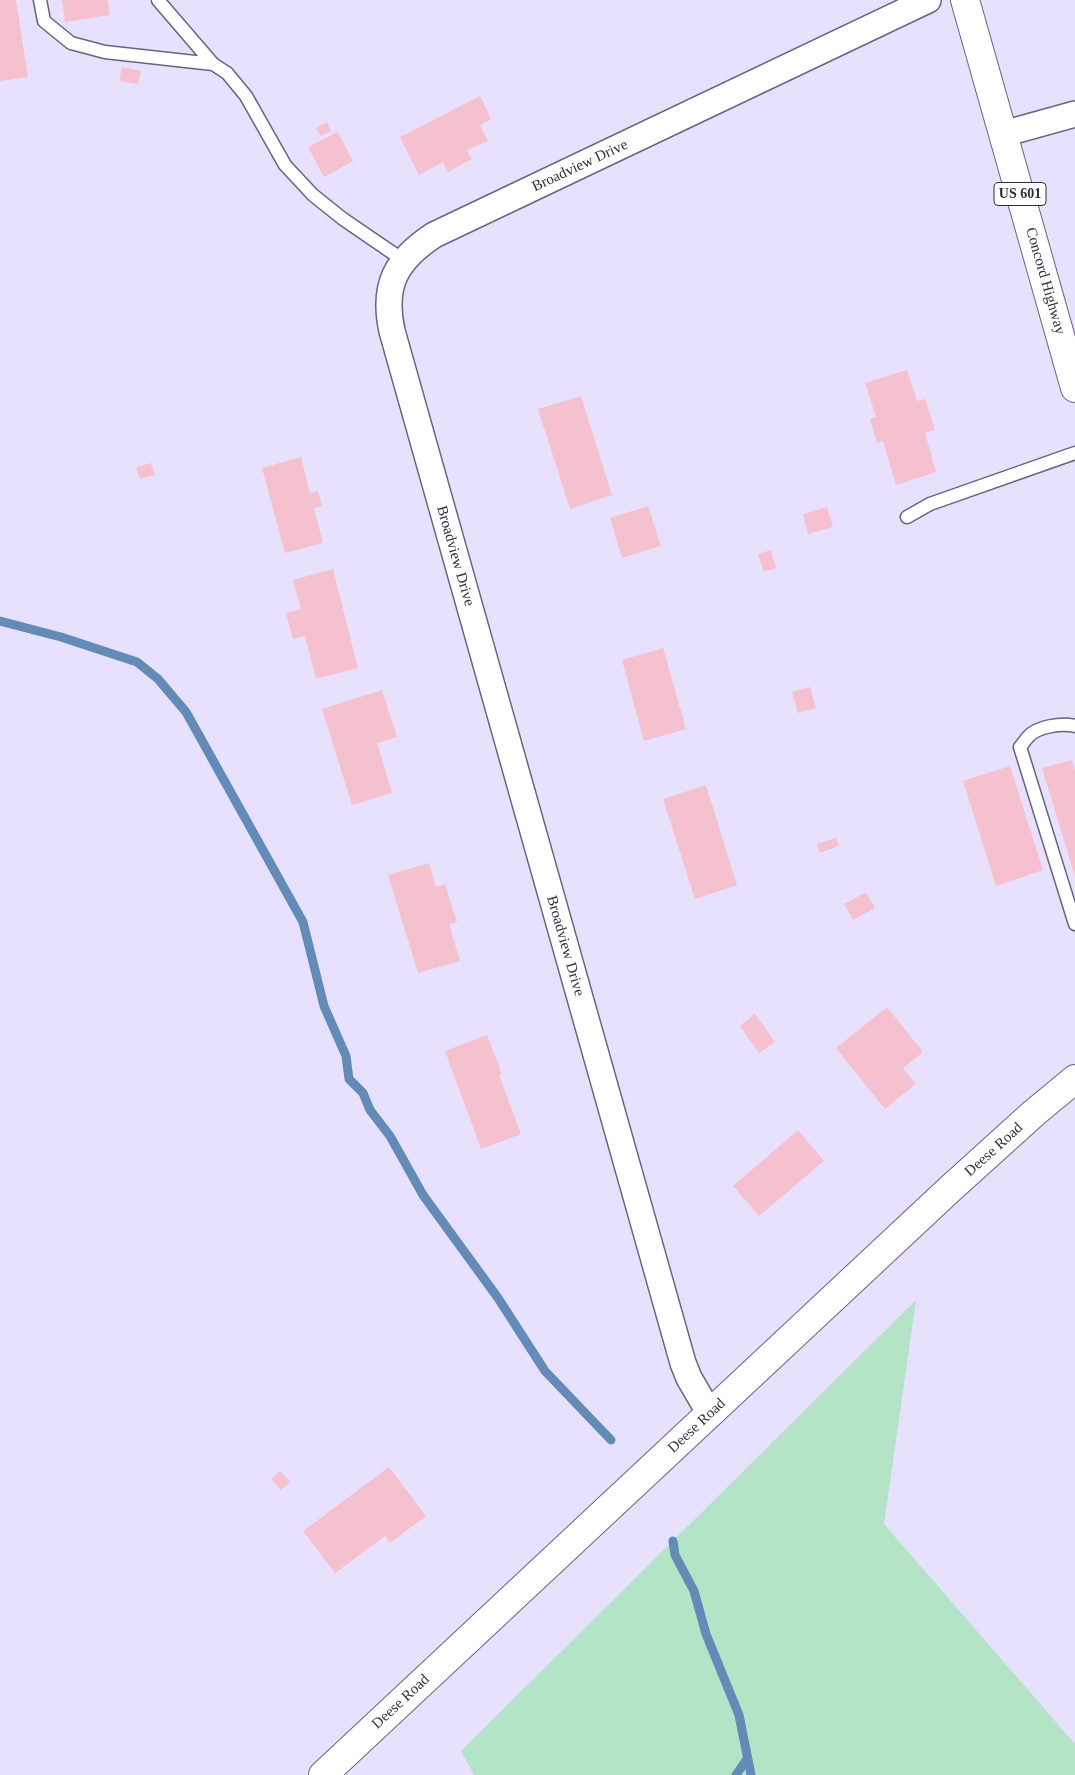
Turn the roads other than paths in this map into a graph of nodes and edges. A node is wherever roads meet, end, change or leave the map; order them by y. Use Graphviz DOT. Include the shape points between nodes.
graph roads {
  1 [pos="40,0"];
  2 [pos="158,0"];
  3 [pos="928,0"];
  4 [pos="965,0"];
  5 [pos="214,64"];
  6 [pos="1075,114"];
  7 [pos="1003,134"];
  8 [pos="403,260"];
  9 [pos="1075,388"];
  10 [pos="1075,453"];
  11 [pos="907,517"];
  12 [pos="1075,726"];
  13 [pos="1075,924"];
  14 [pos="1075,1080"];
  15 [pos="710,1414"];
  16 [pos="323,1775"];
  1 -- 5 [label="lane" via="44,21 71,43 105,52"];
  2 -- 5 [label="lane"];
  3 -- 8 [label="street, Broadview Drive" via="434,235"];
  4 -- 7 [label="main road, Concord Highway / US 601"];
  5 -- 8 [label="lane" via="227,73 246,96 285,165 308,189 343,219"];
  6 -- 7 [label="street"];
  7 -- 9 [label="main road, Concord Highway / US 601"];
  8 -- 15 [label="street, Broadview Drive" via="393,276 389,294 388,313 392,331 684,1363"];
  10 -- 11 [label="lane" via="930,504"];
  12 -- 13 [label="lane" via="1067,724 1038,730 1028,736 1020,747"];
  14 -- 15 [label="main road, Deese Road" via="958,1182"];
  15 -- 16 [label="main road, Deese Road"];
}
